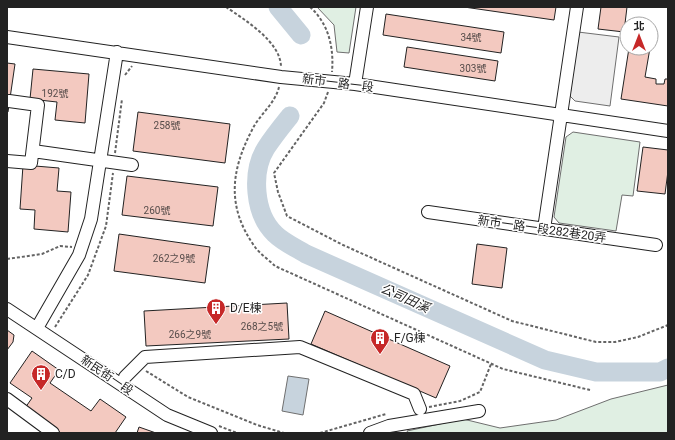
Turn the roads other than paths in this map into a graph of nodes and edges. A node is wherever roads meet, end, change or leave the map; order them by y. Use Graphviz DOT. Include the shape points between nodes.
graph roads {
  1 [pos="367,7"];
  2 [pos="577,7"];
  3 [pos="7,36"];
  4 [pos="117,52"];
  5 [pos="355,84"];
  6 [pos="9,101"];
  7 [pos="560,114"];
  8 [pos="668,131"];
  9 [pos="33,151"];
  10 [pos="101,160"];
  11 [pos="7,161"];
  12 [pos="132,165"];
  13 [pos="428,212"];
  14 [pos="544,229"];
  15 [pos="656,245"];
  16 [pos="7,310"];
  17 [pos="37,328"];
  18 [pos="125,377"];
  19 [pos="7,399"];
  20 [pos="420,409"];
  21 [pos="479,411"];
  22 [pos="213,429"];
  23 [pos="53,433"];
  24 [pos="370,433"];
  1 -- 5 [label="street"];
  2 -- 7 [label="street"];
  3 -- 4 [label="street, 新市一路一段"];
  4 -- 5 [label="street, 新市一路一段" via="330,87"];
  4 -- 10 [label="street"];
  5 -- 7 [label="street, 新市一路一段"];
  6 -- 9 [label="street" via="38,105"];
  7 -- 8 [label="street, 新市一路一段"];
  7 -- 14 [label="street"];
  9 -- 10 [label="street"];
  9 -- 11 [label="street" via="31,163"];
  10 -- 12 [label="street"];
  10 -- 17 [label="street" via="91,219 79,255"];
  13 -- 14 [label="street, 新市一路一段282巷20弄"];
  14 -- 15 [label="street, 新市一路一段282巷20弄"];
  16 -- 17 [label="street, 新民街一段"];
  17 -- 22 [label="street, 新民街一段" via="167,415"];
  18 -- 20 [label="street" via="145,357 300,347 414,394"];
  19 -- 23 [label="street"];
  21 -- 24 [label="street" via="389,426"];
}
